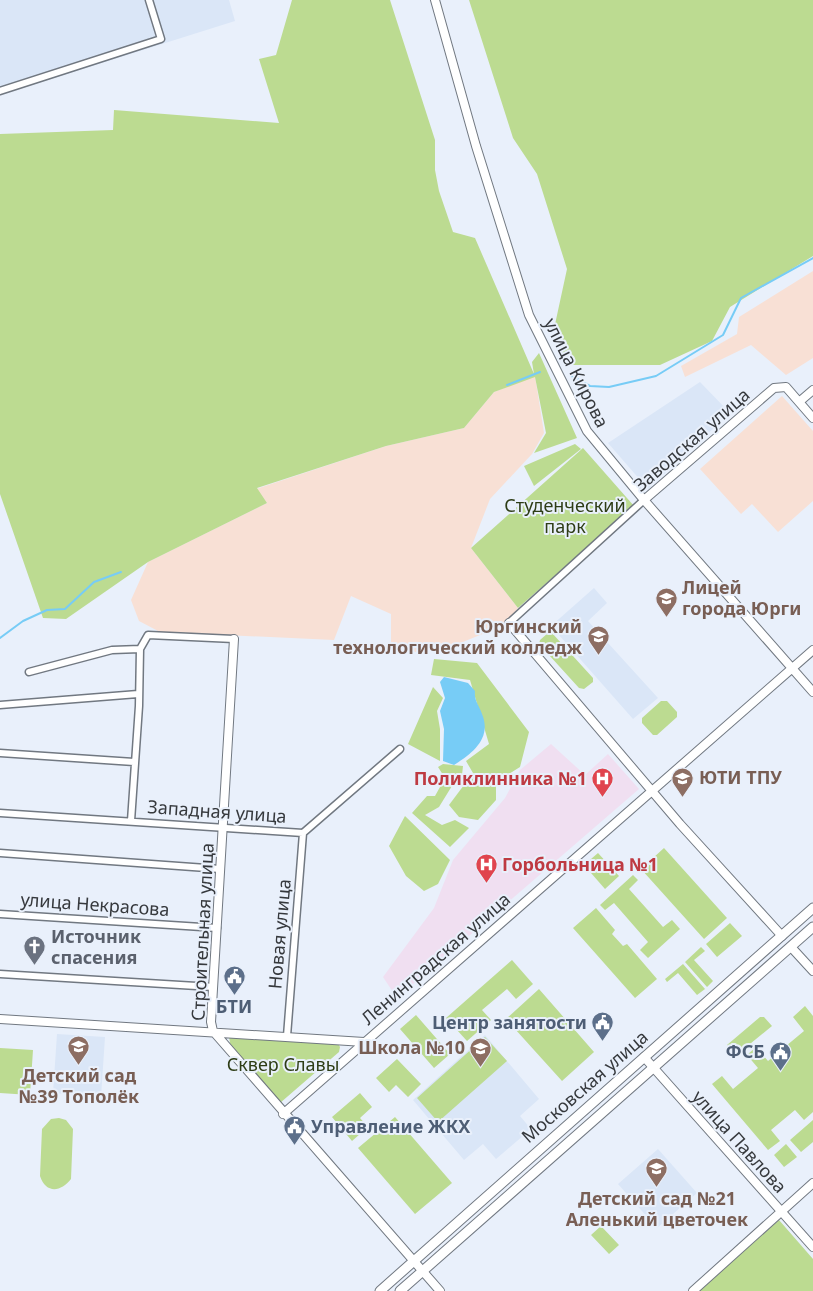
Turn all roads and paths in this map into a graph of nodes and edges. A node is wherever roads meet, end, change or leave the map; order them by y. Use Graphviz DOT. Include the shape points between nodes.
graph roads {
  1 [pos="149,0"];
  2 [pos="435,0"];
  3 [pos="0,90"];
  4 [pos="813,390"];
  5 [pos="799,402"];
  6 [pos="813,418"];
  7 [pos="644,500"];
  8 [pos="509,623"];
  9 [pos="234,639"];
  10 [pos="140,649"];
  11 [pos="813,650"];
  12 [pos="792,668"];
  13 [pos="29,672"];
  14 [pos="813,692"];
  15 [pos="138,694"];
  16 [pos="0,705"];
  17 [pos="400,749"];
  18 [pos="0,752"];
  19 [pos="134,762"];
  20 [pos="652,790"];
  21 [pos="0,813"];
  22 [pos="131,821"];
  23 [pos="223,828"];
  24 [pos="303,833"];
  25 [pos="0,853"];
  26 [pos="220,869"];
  27 [pos="813,908"];
  28 [pos="0,914"];
  29 [pos="813,927"];
  30 [pos="217,928"];
  31 [pos="782,936"];
  32 [pos="791,947"];
  33 [pos="813,971"];
  34 [pos="0,974"];
  35 [pos="213,986"];
  36 [pos="0,1019"];
  37 [pos="213,1031"];
  38 [pos="287,1036"];
  39 [pos="364,1042"];
  40 [pos="644,1057"];
  41 [pos="653,1068"];
  42 [pos="284,1114"];
  43 [pos="813,1183"];
  44 [pos="781,1212"];
  45 [pos="813,1247"];
  46 [pos="413,1262"];
  47 [pos="423,1272"];
  48 [pos="380,1291"];
  49 [pos="400,1291"];
  50 [pos="440,1291"];
  51 [pos="693,1291"];
  1 -- 3 [label="street" via="161,39"];
  2 -- 7 [label="street, улица Кирова" via="476,146 533,323 586,431"];
  4 -- 5 [label="street"];
  5 -- 6 [label="street"];
  5 -- 7 [label="street, Заводская улица" via="786,387 774,388"];
  7 -- 8 [label="street, Заводская улица"];
  7 -- 12 [label="street, улица Кирова"];
  8 -- 20 [label="street"];
  9 -- 10 [label="street" via="148,635"];
  9 -- 23 [label="street, Строительная улица"];
  10 -- 13 [label="street" via="112,650"];
  10 -- 15 [label="street"];
  11 -- 12 [label="street, Ленинградская улица"];
  12 -- 14 [label="street, улица Кирова"];
  12 -- 20 [label="street, Ленинградская улица"];
  15 -- 16 [label="street"];
  15 -- 19 [label="street"];
  17 -- 24 [label="street, Западная улица"];
  18 -- 19 [label="street"];
  19 -- 22 [label="street"];
  20 -- 31 [label="street"];
  20 -- 39 [label="street, Ленинградская улица"];
  21 -- 22 [label="street, Западная улица"];
  22 -- 23 [label="street, Западная улица"];
  23 -- 24 [label="street, Западная улица"];
  23 -- 26 [label="street, Строительная улица"];
  24 -- 38 [label="street, Новая улица"];
  25 -- 26 [label="street"];
  26 -- 30 [label="street, Строительная улица"];
  27 -- 31 [label="main road, Московская улица"];
  28 -- 30 [label="street, улица Некрасова"];
  29 -- 32 [label="main road, Московская улица"];
  30 -- 35 [label="street, Строительная улица"];
  31 -- 40 [label="main road, Московская улица"];
  32 -- 33 [label="street"];
  32 -- 41 [label="main road, Московская улица"];
  34 -- 35 [label="street"];
  35 -- 37 [label="street, Строительная улица"];
  36 -- 37 [label="street"];
  37 -- 38 [label="street"];
  37 -- 42 [label="street, Строительная улица"];
  38 -- 39 [label="street"];
  39 -- 42 [label="street, Ленинградская улица"];
  40 -- 41 [label="street, улица Павлова"];
  40 -- 46 [label="main road, Московская улица"];
  41 -- 44 [label="street, улица Павлова"];
  41 -- 47 [label="main road, Московская улица"];
  42 -- 46 [label="street, Строительная улица"];
  43 -- 44 [label="street"];
  44 -- 45 [label="street, улица Павлова"];
  44 -- 51 [label="street"];
  46 -- 47 [label="street, Строительная улица"];
  46 -- 48 [label="main road, Московская улица"];
  47 -- 49 [label="main road, Московская улица"];
  47 -- 50 [label="street, Строительная улица"];
}
